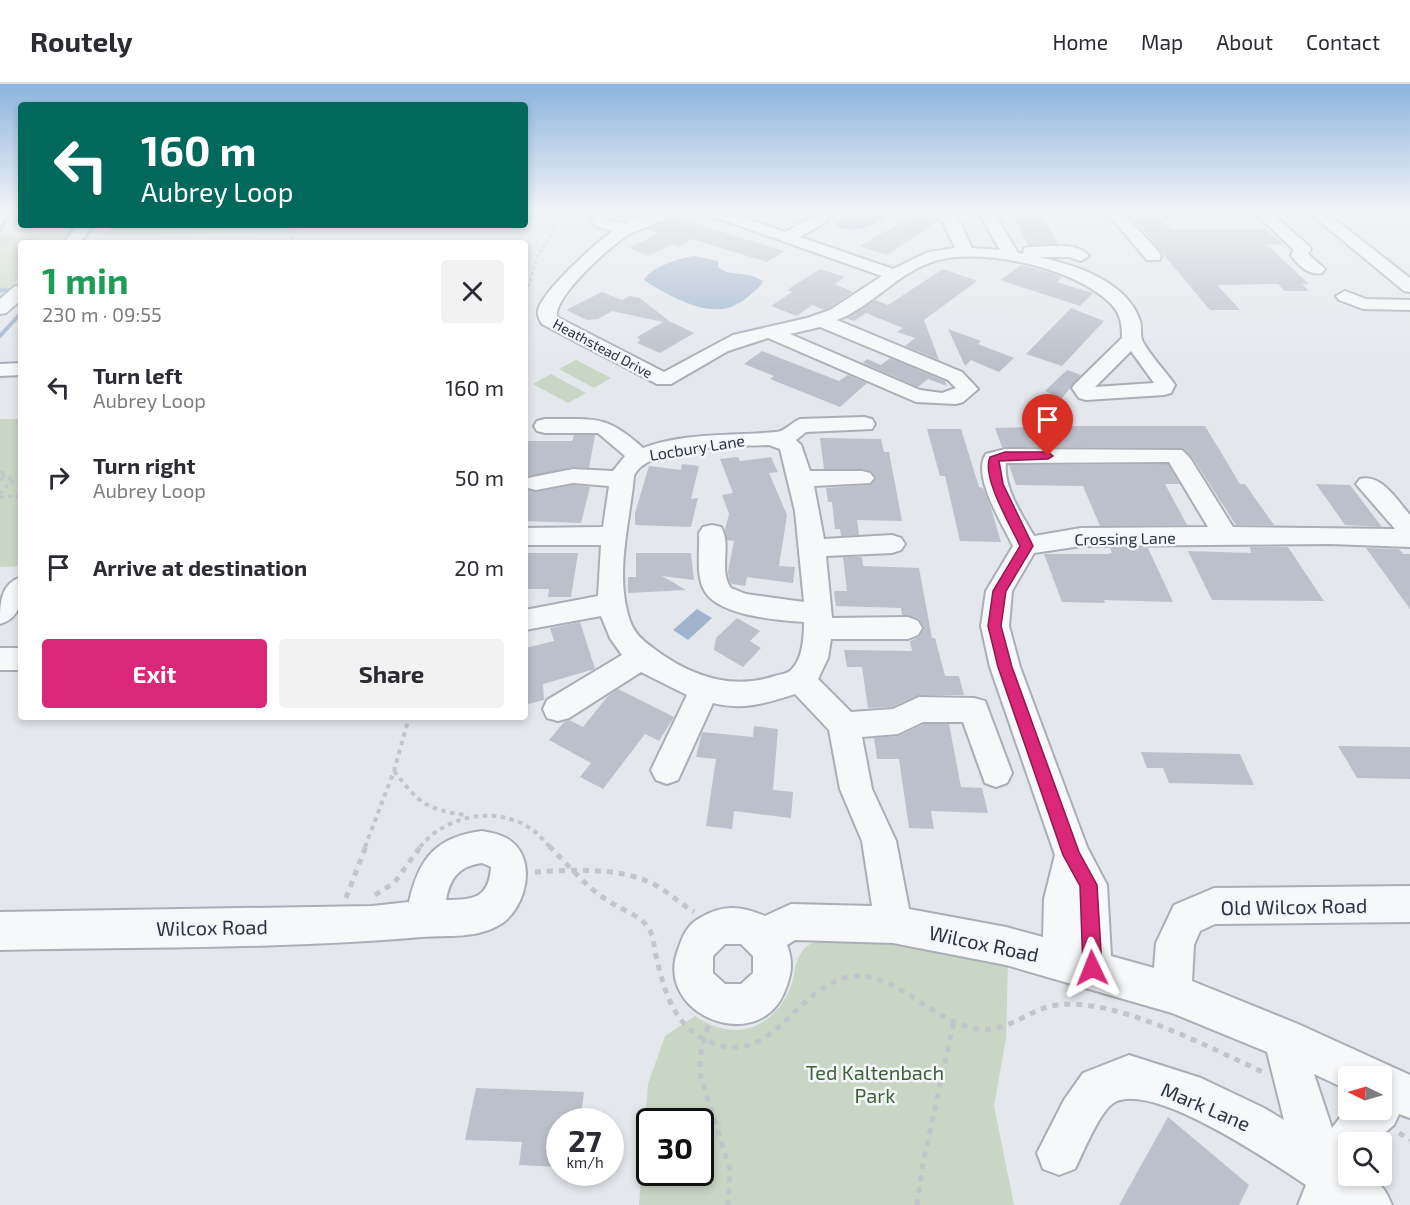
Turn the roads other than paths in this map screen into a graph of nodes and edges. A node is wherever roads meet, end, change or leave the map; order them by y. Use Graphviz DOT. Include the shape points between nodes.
graph roads {
  1 [pos="587,262"];
  2 [pos="861,262"];
  3 [pos="920,262"];
  4 [pos="1036,262"];
  5 [pos="1308,262"];
  6 [pos="1379,262"];
  7 [pos="1316,269"];
  8 [pos="895,275"];
  9 [pos="14,285"];
  10 [pos="1410,287"];
  11 [pos="1345,296"];
  12 [pos="1410,305"];
  13 [pos="2,307"];
  14 [pos="820,320"];
  15 [pos="770,332"];
  16 [pos="1132,339"];
  17 [pos="18,369"];
  18 [pos="0,370"];
  19 [pos="864,424"];
  20 [pos="545,426"];
  21 [pos="783,440"];
  22 [pos="640,457"];
  23 [pos="862,478"];
  24 [pos="622,479"];
  25 [pos="801,479"];
  26 [pos="536,483"];
  27 [pos="1368,484"];
  28 [pos="1410,530"];
  29 [pos="712,533"];
  30 [pos="528,536"];
  31 [pos="616,536"];
  32 [pos="1226,536"];
  33 [pos="1410,538"];
  34 [pos="892,544"];
  35 [pos="1026,546"];
  36 [pos="811,548"];
  37 [pos="18,591"];
  38 [pos="612,604"];
  39 [pos="0,614"];
  40 [pos="528,619"];
  41 [pos="817,621"];
  42 [pos="908,628"];
  43 [pos="643,656"];
  44 [pos="0,659"];
  45 [pos="18,659"];
  46 [pos="800,680"];
  47 [pos="704,690"];
  48 [pos="558,709"];
  49 [pos="844,725"];
  50 [pos="667,770"];
  51 [pos="996,773"];
  52 [pos="1410,904"];
  53 [pos="424,919"];
  54 [pos="893,925"];
  55 [pos="0,931"];
  56 [pos="763,938"];
  57 [pos="1077,964"];
  58 [pos="1172,993"];
  59 [pos="1284,1038"];
  60 [pos="1343,1066"];
  61 [pos="1365,1120"];
  62 [pos="1059,1153"];
  63 [pos="1326,1190"];
  64 [pos="1369,1205"];
  1 -- 15 [label="street, Heathstead Drive" via="549,304 549,320 664,380 740,339"];
  2 -- 8 [label="street"];
  3 -- 8 [label="street"];
  4 -- 16 [label="street" via="1084,277 1106,290 1131,321"];
  5 -- 7 [label="street"];
  6 -- 10 [label="street"];
  8 -- 14 [label="street" via="855,304"];
  9 -- 13 [label="street"];
  11 -- 12 [label="street" via="1363,304"];
  14 -- 15 [label="street"];
  14 -- 15 [label="street" via="955,376 968,388 956,398 916,396"];
  17 -- 18 [label="street"];
  19 -- 21 [label="street" via="800,426"];
  20 -- 22 [label="street" via="602,427"];
  21 -- 22 [label="street, Locbury Lane" via="702,443"];
  21 -- 25 [label="street" via="794,452"];
  22 -- 24 [label="street, Locbury Lane" via="628,464"];
  23 -- 25 [label="street"];
  24 -- 26 [label="street" via="573,476"];
  24 -- 31 [label="street"];
  25 -- 36 [label="street"];
  27 -- 28 [label="street"];
  29 -- 41 [label="street" via="713,569 722,597"];
  30 -- 31 [label="street"];
  31 -- 38 [label="street"];
  32 -- 33 [label="street, Crossing Lane"];
  32 -- 35 [label="street, Crossing Lane" via="1081,537"];
  32 -- 35 [label="street" via="1174,455 994,459 997,484"];
  34 -- 36 [label="street"];
  35 -- 57 [label="street" via="999,591 995,626 1005,667 1072,855 1089,885"];
  36 -- 41 [label="street"];
  37 -- 39 [label="street"];
  38 -- 40 [label="street"];
  38 -- 43 [label="street" via="616,623 633,649"];
  41 -- 42 [label="street"];
  41 -- 46 [label="street" via="812,662"];
  43 -- 47 [label="street" via="665,674"];
  43 -- 48 [label="street"];
  44 -- 45 [label="street"];
  46 -- 47 [label="street" via="756,694"];
  46 -- 49 [label="street"];
  47 -- 50 [label="street"];
  49 -- 51 [label="street" via="898,721 919,709 974,710"];
  49 -- 54 [label="street" via="856,789 879,841"];
  52 -- 58 [label="street, Old Wilcox Road" via="1214,906 1187,918 1179,934"];
  53 -- 53 [label="street, Wilcox Road" via="435,874 443,862 455,852 473,846 491,847 502,853 510,874 500,901 487,912 472,917"];
  53 -- 55 [label="street, Wilcox Road" via="372,924"];
  54 -- 56 [label="street, Wilcox Road" via="791,922"];
  54 -- 57 [label="street, Wilcox Road"];
  56 -- 56 [label="street" via="737,924 722,925 708,932 696,951 695,975 702,989 729,1006 745,1004 759,996 769,984 773,968 771,952"];
  57 -- 58 [label="street, Wilcox Road"];
  58 -- 59 [label="street, Wilcox Road"];
  59 -- 60 [label="street, Wilcox Road"];
  59 -- 63 [label="street"];
  61 -- 63 [label="street" via="1350,1139"];
  62 -- 63 [label="street, Mark Lane" via="1098,1088 1129,1076 1186,1093 1249,1123"];
  63 -- 64 [label="street, Mark Lane"];
}
